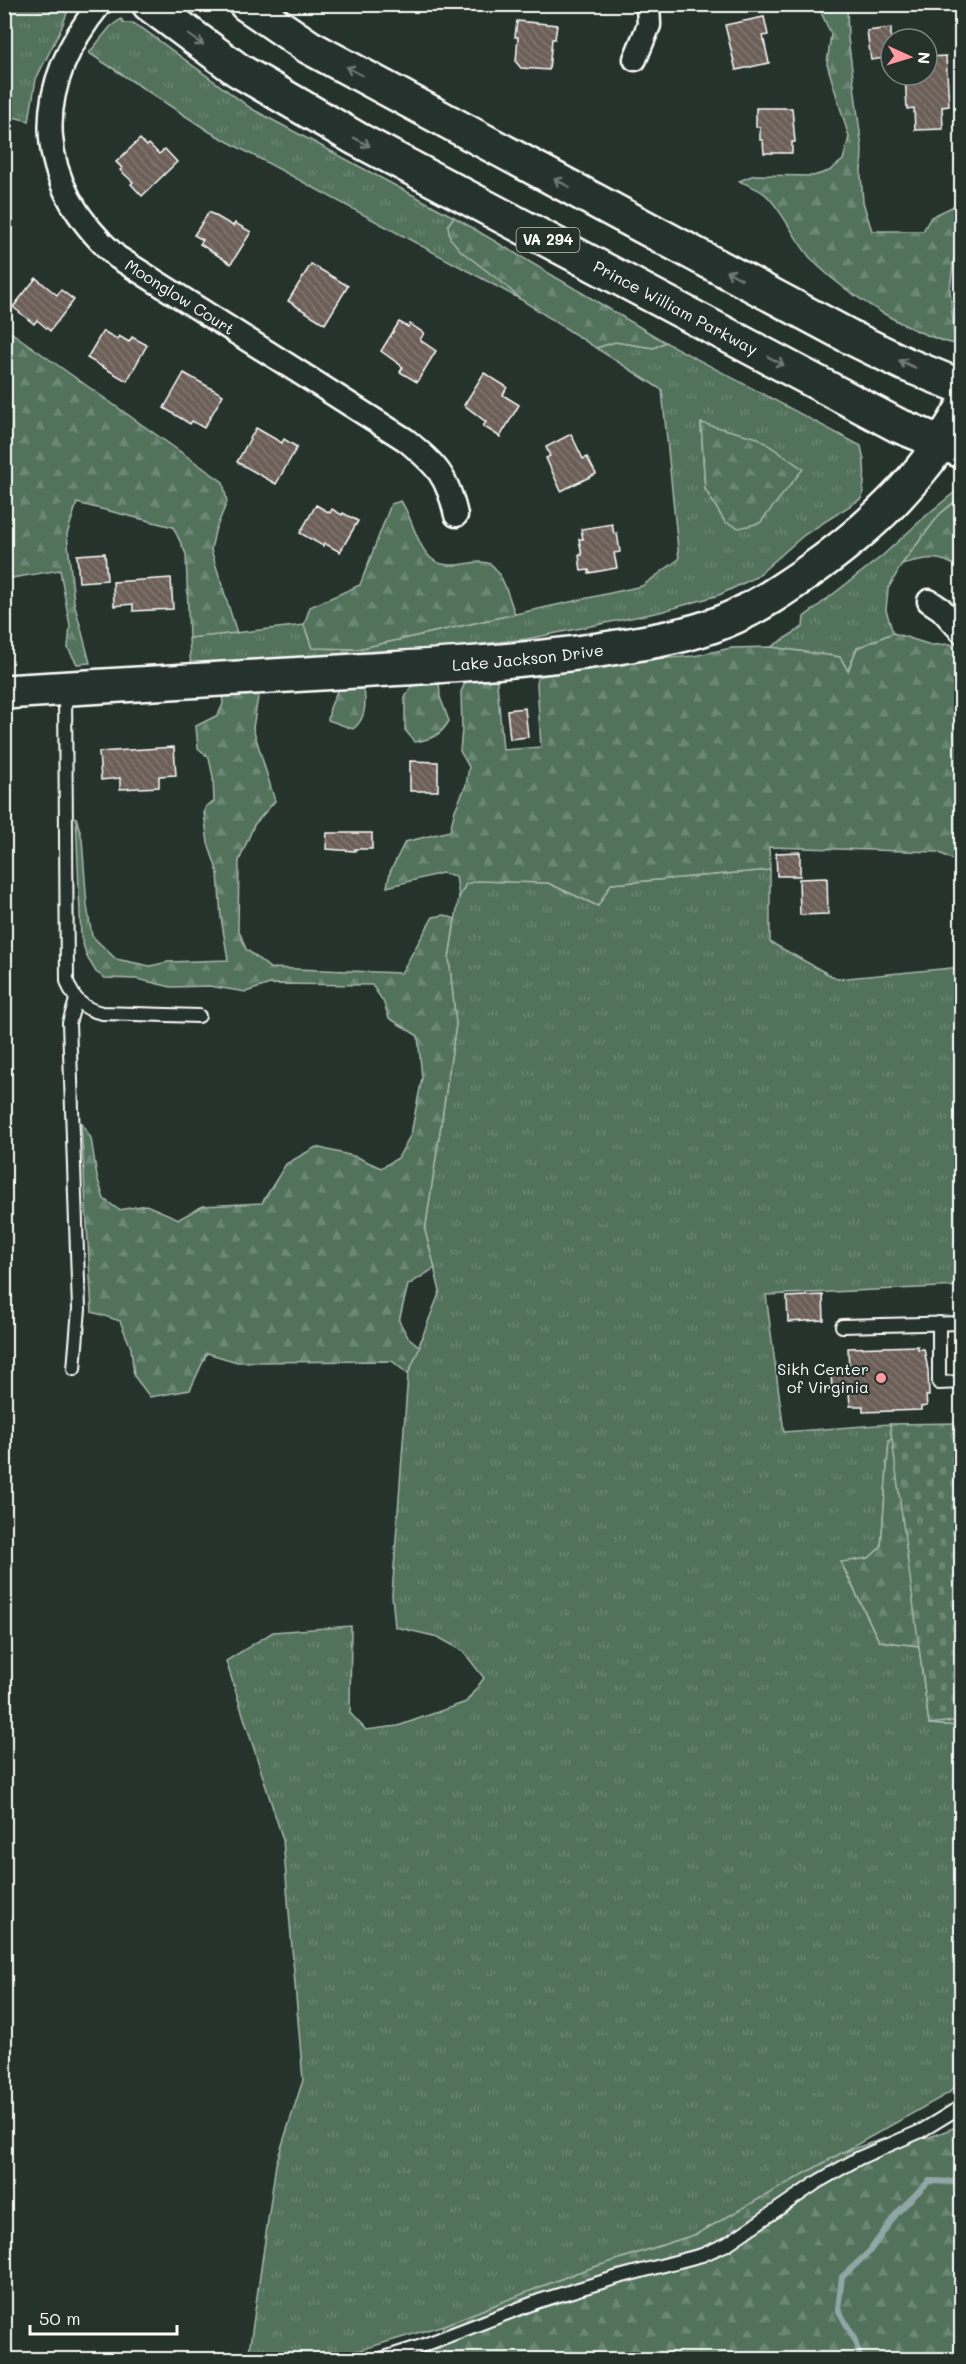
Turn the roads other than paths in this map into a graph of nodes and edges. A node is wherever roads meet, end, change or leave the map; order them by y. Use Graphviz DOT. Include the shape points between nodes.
graph roads {
  1 [pos="100,4"];
  2 [pos="149,4"];
  3 [pos="246,4"];
  4 [pos="648,4"];
  5 [pos="635,59"];
  6 [pos="962,387"];
  7 [pos="962,409"];
  8 [pos="952,447"];
  9 [pos="456,515"];
  10 [pos="929,601"];
  11 [pos="962,632"];
  12 [pos="65,688"];
  13 [pos="4,692"];
  14 [pos="76,1000"];
  15 [pos="199,1016"];
  16 [pos="939,1323"];
  17 [pos="962,1323"];
  18 [pos="842,1326"];
  19 [pos="74,1369"];
  20 [pos="962,1382"];
  21 [pos="962,2106"];
  22 [pos="378,2360"];
  1 -- 9 [label="street, Moonglow Court" via="69,48 52,110 55,166 78,216 117,257 406,441 444,476"];
  2 -- 8 [label="main road, Prince William Parkway / VA 294, one-way" via="238,70 357,140 888,420"];
  6 -- 3 [label="main road, one-way" via="854,339 635,222 309,46"];
  4 -- 5 [label="street" via="649,25"];
  7 -- 8 [label="main road, Lake Jackson Drive"];
  8 -- 12 [label="main road, Lake Jackson Drive" via="840,550 769,599 702,630 591,652 499,662"];
  10 -- 11 [label="street"];
  12 -- 13 [label="main road, Lake Jackson Drive"];
  12 -- 14 [label="lane" via="67,981"];
  14 -- 15 [label="lane" via="102,1013"];
  14 -- 19 [label="lane" via="69,1023 79,1309"];
  16 -- 17 [label="lane"];
  16 -- 18 [label="lane"];
  16 -- 20 [label="lane" via="939,1383"];
  21 -- 22 [label="lane" via="921,2131 859,2158 819,2181 728,2244 702,2255 539,2301"];
}
